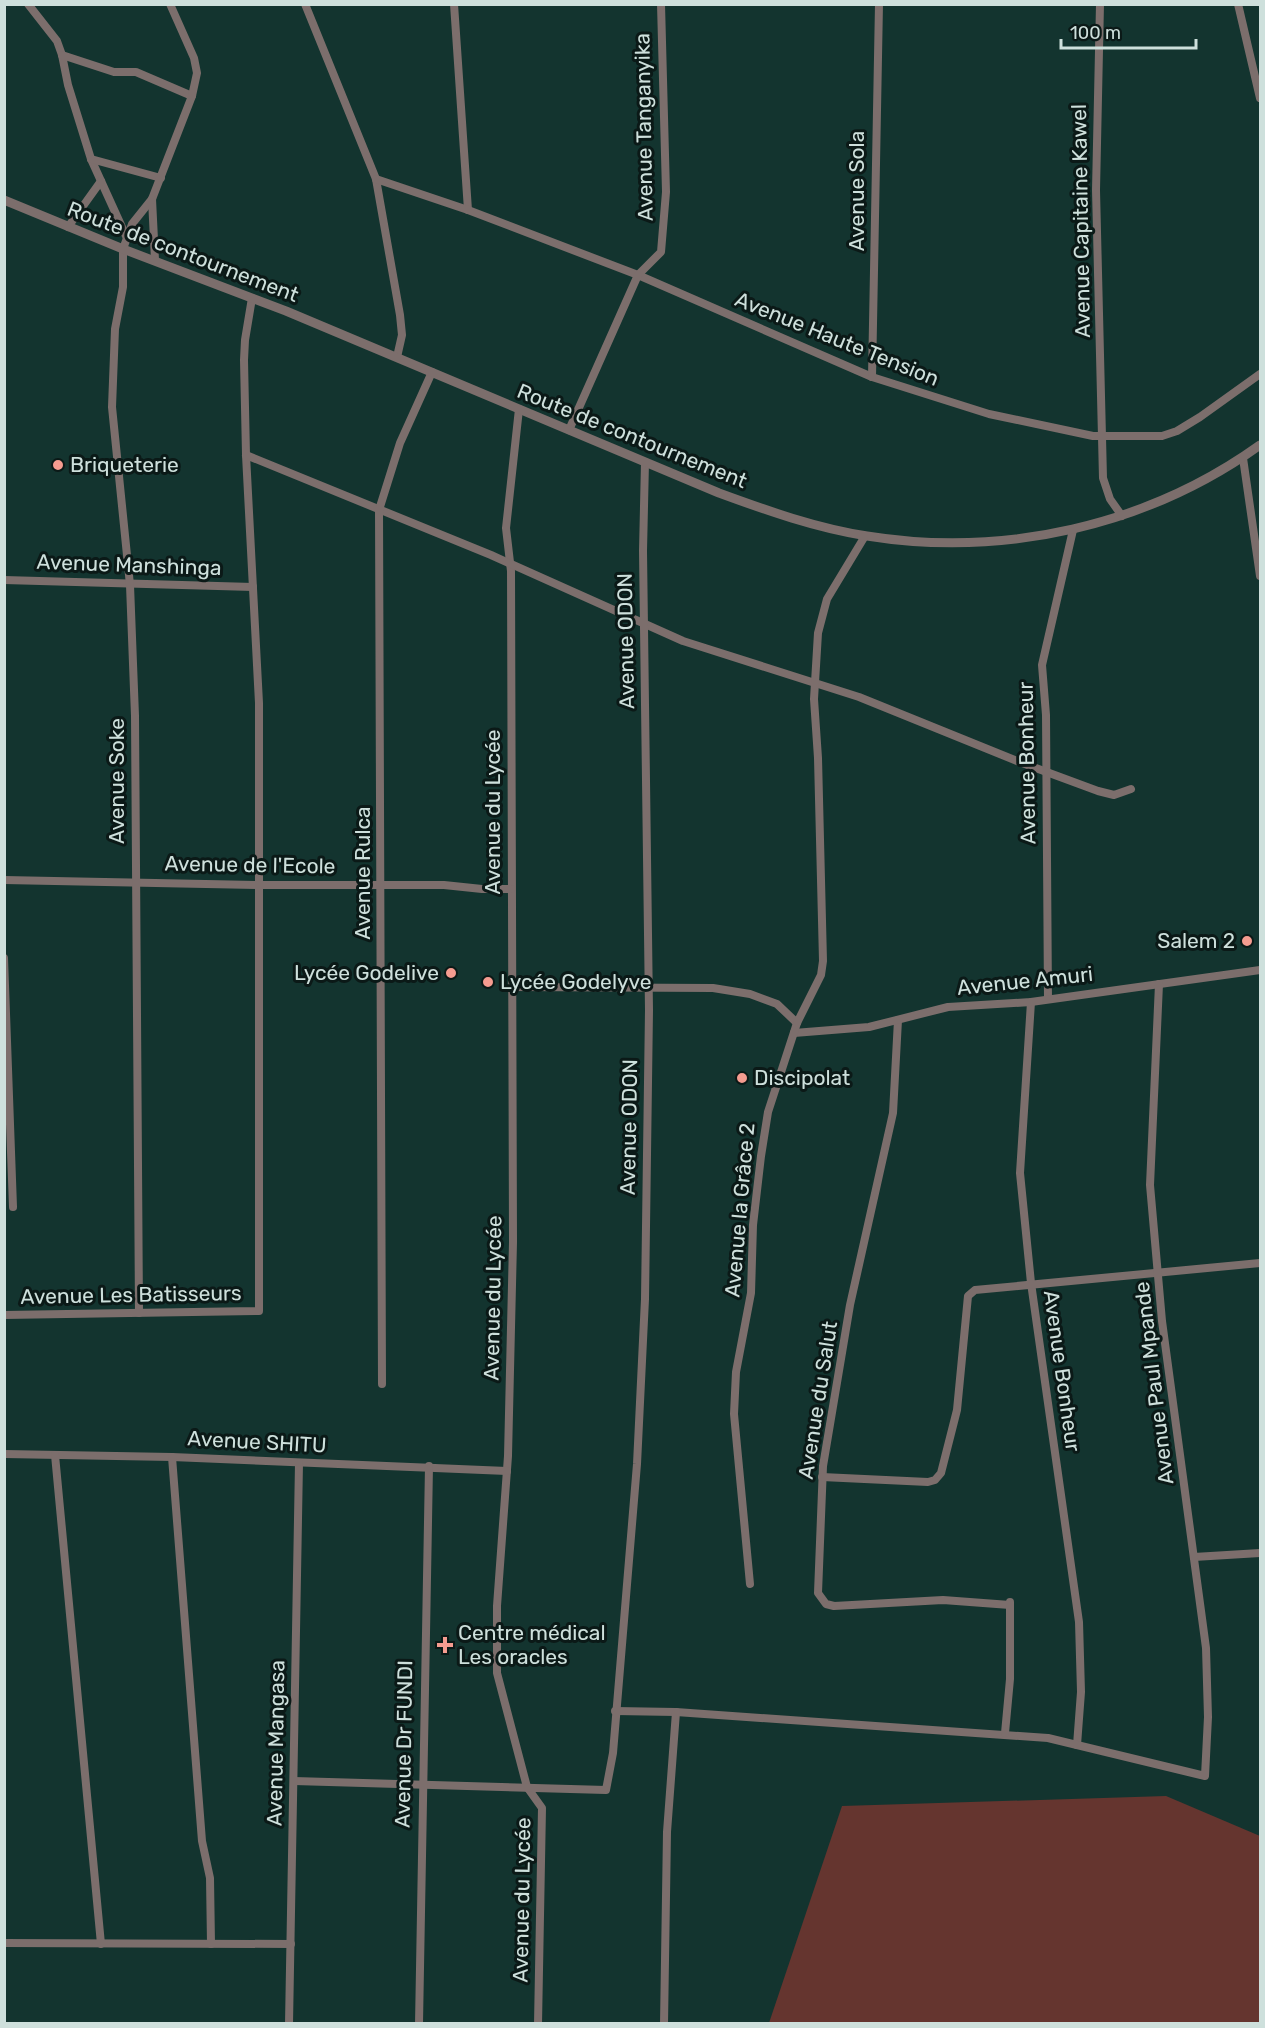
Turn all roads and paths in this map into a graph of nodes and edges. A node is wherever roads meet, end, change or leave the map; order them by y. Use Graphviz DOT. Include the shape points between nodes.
graph roads {
  1 [pos="28,4"];
  2 [pos="170,4"];
  3 [pos="304,4"];
  4 [pos="454,4"];
  5 [pos="661,4"];
  6 [pos="879,4"];
  7 [pos="1100,4"];
  8 [pos="1238,4"];
  9 [pos="62,55"];
  10 [pos="192,96"];
  11 [pos="1260,98"];
  12 [pos="91,159"];
  13 [pos="160,178"];
  14 [pos="376,179"];
  15 [pos="101,182"];
  16 [pos="152,199"];
  17 [pos="4,200"];
  18 [pos="468,210"];
  19 [pos="68,227"];
  20 [pos="126,236"];
  21 [pos="123,249"];
  22 [pos="155,260"];
  23 [pos="638,275"];
  24 [pos="252,298"];
  25 [pos="397,357"];
  26 [pos="432,372"];
  27 [pos="1260,374"];
  28 [pos="872,377"];
  29 [pos="519,409"];
  30 [pos="569,430"];
  31 [pos="1103,437"];
  32 [pos="1260,446"];
  33 [pos="246,455"];
  34 [pos="1243,458"];
  35 [pos="645,462"];
  36 [pos="379,510"];
  37 [pos="1122,516"];
  38 [pos="1072,530"];
  39 [pos="865,536"];
  40 [pos="510,564"];
  41 [pos="1260,576"];
  42 [pos="4,580"];
  43 [pos="130,585"];
  44 [pos="253,587"];
  45 [pos="644,623"];
  46 [pos="815,682"];
  47 [pos="1046,772"];
  48 [pos="1131,789"];
  49 [pos="4,880"];
  50 [pos="135,881"];
  51 [pos="259,885"];
  52 [pos="381,885"];
  53 [pos="512,889"];
  54 [pos="4,957"];
  55 [pos="1260,970"];
  56 [pos="1159,984"];
  57 [pos="513,987"];
  58 [pos="648,987"];
  59 [pos="1048,999"];
  60 [pos="1031,1002"];
  61 [pos="898,1020"];
  62 [pos="797,1023"];
  63 [pos="794,1033"];
  64 [pos="13,1207"];
  65 [pos="1260,1263"];
  66 [pos="1158,1272"];
  67 [pos="1031,1283"];
  68 [pos="139,1313"];
  69 [pos="4,1315"];
  70 [pos="382,1384"];
  71 [pos="4,1454"];
  72 [pos="55,1455"];
  73 [pos="172,1457"];
  74 [pos="299,1463"];
  75 [pos="429,1466"];
  76 [pos="507,1471"];
  77 [pos="822,1477"];
  78 [pos="1260,1553"];
  79 [pos="1194,1557"];
  80 [pos="750,1584"];
  81 [pos="615,1711"];
  82 [pos="676,1712"];
  83 [pos="1005,1733"];
  84 [pos="1077,1745"];
  85 [pos="294,1781"];
  86 [pos="421,1785"];
  87 [pos="527,1787"];
  88 [pos="4,1943"];
  89 [pos="101,1944"];
  90 [pos="211,1944"];
  91 [pos="291,1944"];
  92 [pos="289,2024"];
  93 [pos="419,2024"];
  94 [pos="538,2024"];
  95 [pos="664,2024"];
  1 -- 9 [label="street" via="57,41"];
  2 -- 10 [label="street" via="194,58 197,73"];
  3 -- 14 [label="street"];
  4 -- 18 [label="street"];
  5 -- 23 [label="street, Avenue Tanganyika" via="664,225 661,252"];
  6 -- 28 [label="street, Avenue Sola"];
  7 -- 31 [label="street, Avenue Capitaine Kawel" via="1096,200"];
  8 -- 11 [label="street"];
  9 -- 10 [label="street" via="114,72 136,72"];
  9 -- 12 [label="street"];
  10 -- 13 [label="street"];
  12 -- 13 [label="street"];
  12 -- 15 [label="street"];
  13 -- 16 [label="street"];
  14 -- 18 [label="street, Avenue Haute Tension"];
  14 -- 25 [label="street" via="400,315 402,335"];
  15 -- 19 [label="street"];
  15 -- 20 [label="street"];
  16 -- 20 [label="street"];
  16 -- 22 [label="street"];
  17 -- 19 [label="street, Route de contournement"];
  18 -- 23 [label="street, Avenue Haute Tension"];
  19 -- 21 [label="street, Route de contournement"];
  20 -- 21 [label="street, Avenue Soke"];
  21 -- 22 [label="street, Route de contournement"];
  21 -- 43 [label="street, Avenue Soke" via="112,407"];
  22 -- 24 [label="street, Route de contournement"];
  23 -- 28 [label="street, Avenue Haute Tension"];
  23 -- 30 [label="street"];
  24 -- 25 [label="street, Route de contournement"];
  24 -- 33 [label="street" via="245,340"];
  25 -- 26 [label="street, Route de contournement"];
  26 -- 29 [label="street, Route de contournement"];
  26 -- 36 [label="street, Avenue Rulca" via="400,443"];
  27 -- 31 [label="street, Avenue Haute Tension" via="1177,431 1162,436"];
  28 -- 31 [label="street, Avenue Haute Tension" via="966,409"];
  29 -- 30 [label="street, Route de contournement"];
  29 -- 40 [label="street, Avenue du Lycée" via="507,528"];
  30 -- 35 [label="street, Route de contournement"];
  31 -- 37 [label="street" via="1105,487"];
  32 -- 34 [label="street, Route de contournement"];
  33 -- 36 [label="street"];
  33 -- 44 [label="street"];
  34 -- 37 [label="street, Route de contournement" via="1184,490"];
  34 -- 41 [label="street"];
  35 -- 39 [label="street, Route de contournement" via="793,520"];
  35 -- 45 [label="street, Avenue ODON"];
  36 -- 40 [label="street"];
  36 -- 52 [label="street, Avenue Rulca"];
  37 -- 38 [label="street, Route de contournement"];
  38 -- 39 [label="street, Route de contournement" via="995,542 944,544"];
  38 -- 47 [label="street, Avenue Bonheur" via="1042,665"];
  39 -- 46 [label="street, Avenue la Grâce 2" via="827,599 818,633"];
  40 -- 45 [label="street"];
  40 -- 53 [label="street, Avenue du Lycée"];
  42 -- 43 [label="street, Avenue Manshinga"];
  43 -- 44 [label="street, Avenue Manshinga"];
  43 -- 50 [label="street, Avenue Soke"];
  44 -- 51 [label="street" via="259,703"];
  45 -- 46 [label="street" via="683,641"];
  45 -- 58 [label="street, Avenue ODON"];
  46 -- 47 [label="street"];
  46 -- 62 [label="street, Avenue la Grâce 2" via="823,961 822,975"];
  47 -- 48 [label="street" via="1114,795"];
  47 -- 59 [label="street, Avenue Bonheur"];
  49 -- 50 [label="street, Avenue de l'Ecole"];
  50 -- 51 [label="street, Avenue de l'Ecole"];
  50 -- 68 [label="street, Avenue Soke"];
  51 -- 52 [label="street, Avenue de l'Ecole"];
  51 -- 68 [label="street, Avenue Les Batisseurs" via="259,1311"];
  52 -- 53 [label="street, Avenue de l'Ecole"];
  52 -- 70 [label="street, Avenue Rulca"];
  53 -- 57 [label="street, Avenue du Lycée"];
  54 -- 64 [label="street"];
  55 -- 56 [label="street, Avenue Amuri"];
  56 -- 59 [label="street, Avenue Amuri"];
  56 -- 66 [label="street, Avenue Paul Mpande" via="1150,1185"];
  57 -- 58 [label="street"];
  57 -- 76 [label="street, Avenue du Lycée" via="513,1242"];
  58 -- 62 [label="street" via="713,988 750,994 777,1004"];
  58 -- 81 [label="street, Avenue ODON" via="645,1299 638,1464"];
  59 -- 60 [label="street, Avenue Amuri"];
  60 -- 61 [label="street, Avenue Amuri" via="948,1007"];
  60 -- 67 [label="street, Avenue Bonheur" via="1020,1173"];
  61 -- 63 [label="street, Avenue Amuri" via="838,1031"];
  61 -- 77 [label="street, Avenue du Salut" via="893,1113 850,1305"];
  62 -- 63 [label="street, Avenue la Grâce 2"];
  63 -- 80 [label="street, Avenue la Grâce 2" via="768,1112 753,1225 751,1293 736,1372 734,1414"];
  65 -- 66 [label="street"];
  66 -- 67 [label="street"];
  66 -- 79 [label="street, Avenue Paul Mpande"];
  67 -- 77 [label="street" via="975,1290 968,1296 957,1410 945,1464 935,1480"];
  67 -- 84 [label="street, Avenue Bonheur" via="1079,1622 1081,1692"];
  68 -- 69 [label="street, Avenue Les Batisseurs"];
  71 -- 72 [label="street, Avenue SHITU"];
  72 -- 73 [label="street, Avenue SHITU"];
  72 -- 89 [label="street"];
  73 -- 74 [label="street, Avenue SHITU"];
  73 -- 90 [label="street" via="202,1840 210,1878"];
  74 -- 75 [label="street, Avenue SHITU"];
  74 -- 85 [label="street, Avenue Mangasa"];
  75 -- 76 [label="street, Avenue SHITU"];
  75 -- 86 [label="street, Avenue Dr FUNDI"];
  76 -- 87 [label="street, Avenue du Lycée" via="497,1606 497,1673"];
  77 -- 83 [label="street, Avenue du Salut" via="818,1593 826,1604 943,1600 1010,1604"];
  78 -- 79 [label="street"];
  79 -- 84 [label="street, Avenue Paul Mpande" via="1208,1681 1205,1776"];
  81 -- 82 [label="street"];
  81 -- 87 [label="street, Avenue ODON" via="606,1790"];
  82 -- 83 [label="street"];
  82 -- 95 [label="street" via="667,1832"];
  83 -- 84 [label="street" via="1048,1737"];
  85 -- 86 [label="street"];
  85 -- 91 [label="street, Avenue Mangasa"];
  86 -- 87 [label="street"];
  86 -- 93 [label="street, Avenue Dr FUNDI"];
  87 -- 94 [label="street, Avenue du Lycée" via="542,1808"];
  88 -- 89 [label="street"];
  89 -- 90 [label="street"];
  90 -- 91 [label="street"];
  91 -- 92 [label="street, Avenue Mangasa"];
}
